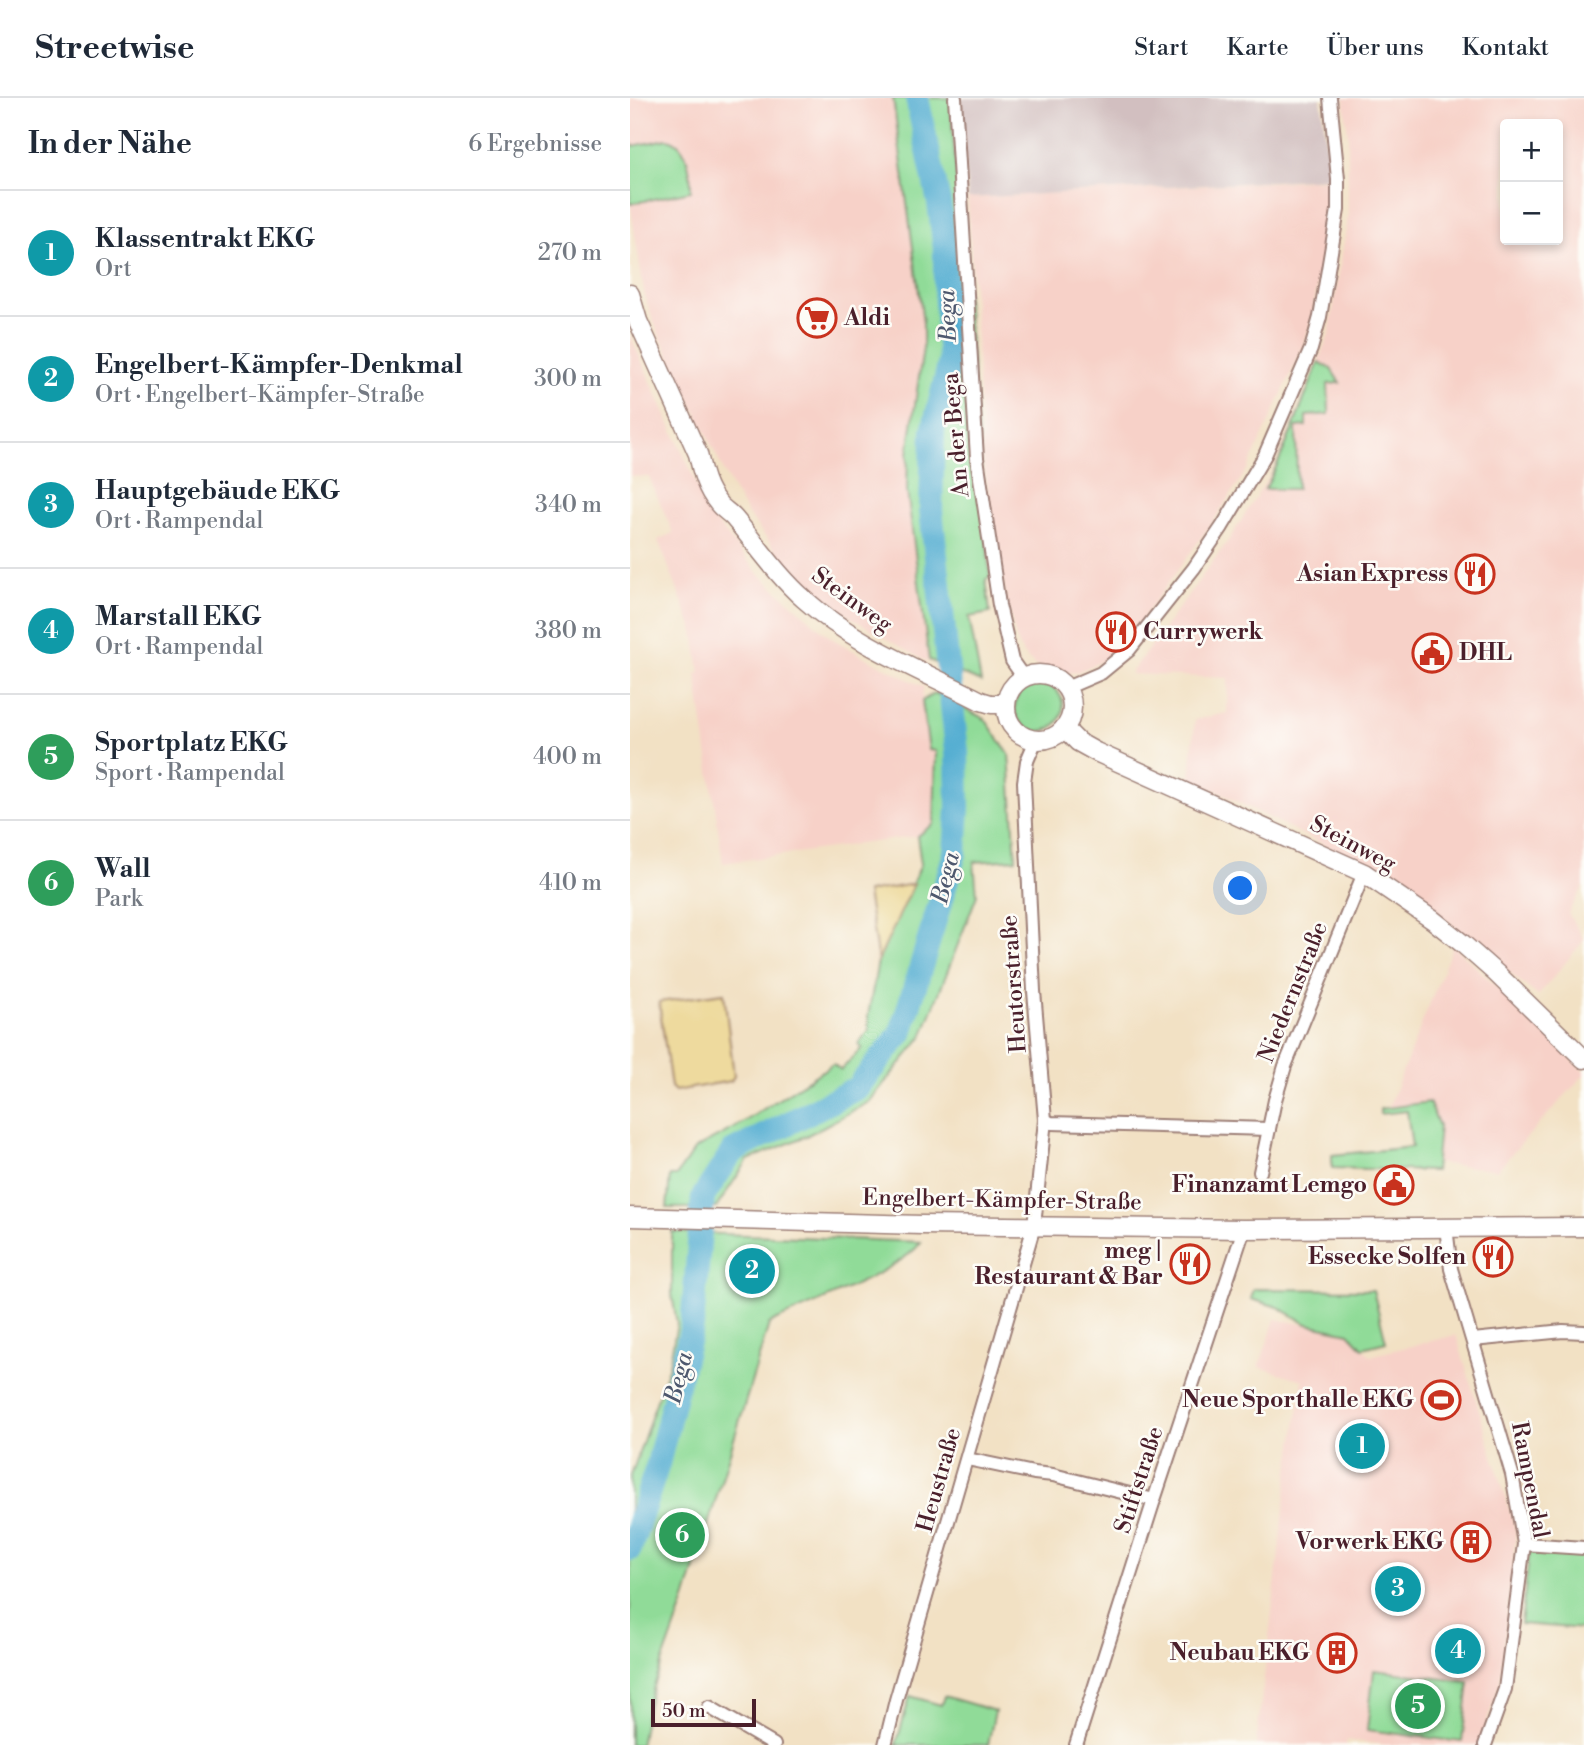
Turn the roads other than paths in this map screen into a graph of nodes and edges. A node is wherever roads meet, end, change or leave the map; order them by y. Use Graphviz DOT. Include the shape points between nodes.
graph roads {
  1 [pos="955,98"];
  2 [pos="1330,98"];
  3 [pos="630,294"];
  4 [pos="1024,678"];
  5 [pos="1066,688"];
  6 [pos="1006,704"];
  7 [pos="1064,728"];
  8 [pos="1037,740"];
  9 [pos="1364,873"];
  10 [pos="1584,1059"];
  11 [pos="1045,1120"];
  12 [pos="1269,1129"];
  13 [pos="1260,1171"];
  14 [pos="630,1217"];
  15 [pos="1034,1226"];
  16 [pos="1446,1227"];
  17 [pos="1584,1227"];
  18 [pos="1244,1229"];
  19 [pos="1584,1332"];
  20 [pos="1473,1340"];
  21 [pos="967,1459"];
  22 [pos="1154,1500"];
  23 [pos="1524,1544"];
  24 [pos="1584,1548"];
  25 [pos="709,1707"];
  26 [pos="774,1745"];
  27 [pos="885,1745"];
  28 [pos="1076,1745"];
  29 [pos="1485,1745"];
  1 -- 4 [label="street, An der Bega" via="977,458 999,606 1012,661"];
  2 -- 5 [label="street" via="1338,210 1320,317 1269,446 1194,568 1129,650 1101,673"];
  3 -- 6 [label="street, Steinweg" via="698,454 707,462 733,516 770,564 805,600 862,642 981,701"];
  4 -- 5 [label="street" via="1043,674"];
  4 -- 6 [label="street" via="1012,688"];
  5 -- 7 [label="street" via="1071,710"];
  6 -- 8 [label="street" via="1014,729"];
  7 -- 8 [label="street"];
  7 -- 9 [label="street, Steinweg" via="1096,752"];
  8 -- 11 [label="street, Heutorstraße" via="1024,782"];
  9 -- 10 [label="street, Steinweg" via="1463,944"];
  9 -- 12 [label="street, Niedernstraße" via="1285,1066"];
  11 -- 12 [label="street"];
  11 -- 15 [label="street, Heutorstraße"];
  12 -- 13 [label="street, Niedernstraße"];
  14 -- 15 [label="street, Engelbert-Kämpfer-Straße"];
  15 -- 18 [label="street, Engelbert-Kämpfer-Straße"];
  15 -- 21 [label="street, Heustraße"];
  16 -- 17 [label="street, Engelbert-Kämpfer-Straße"];
  16 -- 18 [label="street, Engelbert-Kämpfer-Straße"];
  16 -- 20 [label="street, Rampendal" via="1451,1269"];
  18 -- 22 [label="street, Stiftstraße"];
  19 -- 20 [label="street"];
  20 -- 23 [label="street, Rampendal" via="1512,1474"];
  21 -- 22 [label="street"];
  21 -- 27 [label="street, Heustraße"];
  22 -- 28 [label="street, Stiftstraße"];
  23 -- 24 [label="street"];
  23 -- 29 [label="street, Rampendal" via="1505,1689"];
  25 -- 26 [label="street"];
}
